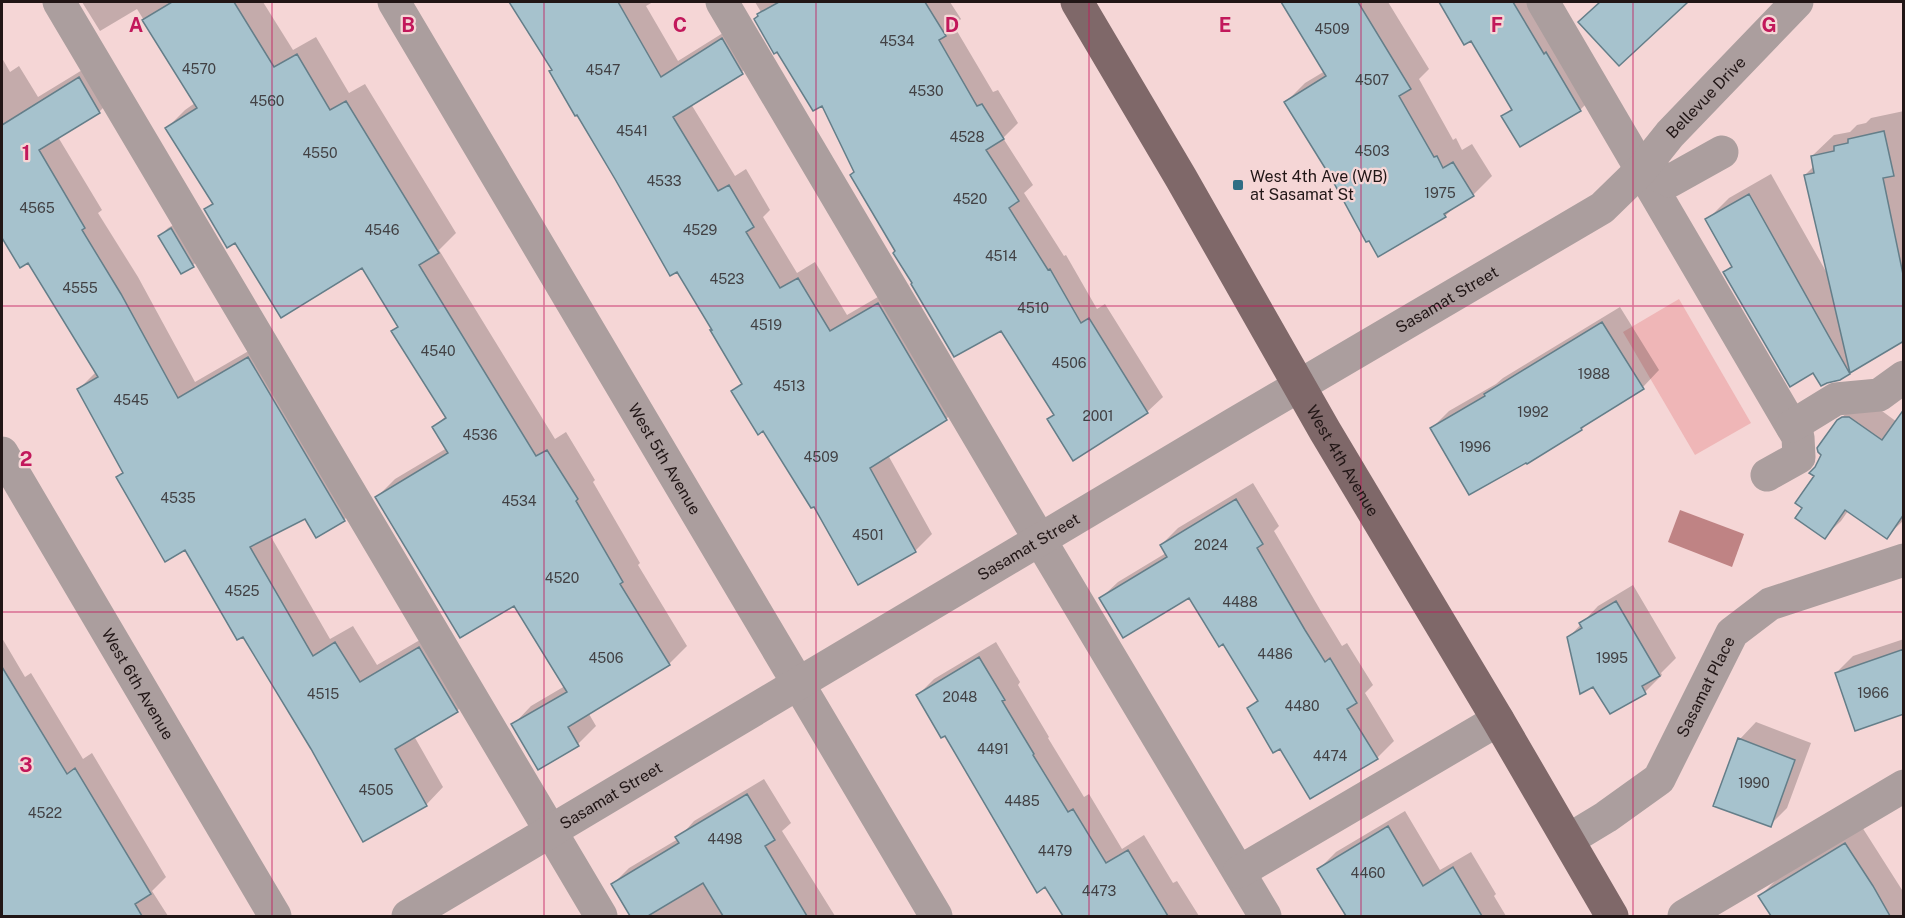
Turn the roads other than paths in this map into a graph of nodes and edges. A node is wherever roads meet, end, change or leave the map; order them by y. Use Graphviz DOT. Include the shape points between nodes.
graph roads {
  1 [pos="59,2"];
  2 [pos="394,2"];
  3 [pos="722,2"];
  4 [pos="1077,2"];
  5 [pos="1543,2"];
  6 [pos="1797,2"];
  7 [pos="1722,152"];
  8 [pos="1642,169"];
  9 [pos="1904,377"];
  10 [pos="1299,386"];
  11 [pos="1792,426"];
  12 [pos="2,453"];
  13 [pos="1767,476"];
  14 [pos="1040,540"];
  15 [pos="1904,560"];
  16 [pos="798,685"];
  17 [pos="1498,720"];
  18 [pos="1904,786"];
  19 [pos="550,832"];
  20 [pos="1568,840"];
  21 [pos="1239,872"];
  22 [pos="275,916"];
  23 [pos="408,916"];
  24 [pos="602,916"];
  25 [pos="936,916"];
  26 [pos="1265,916"];
  27 [pos="1612,916"];
  28 [pos="1684,916"];
  1 -- 19 [label="street"];
  2 -- 16 [label="street, West 5th Avenue"];
  3 -- 14 [label="street"];
  4 -- 10 [label="main road, West 4th Avenue"];
  5 -- 8 [label="street"];
  6 -- 8 [label="street, Bellevue Drive" via="1670,134"];
  7 -- 8 [label="street" via="1670,181"];
  8 -- 10 [label="street, Sasamat Street" via="1602,208"];
  8 -- 11 [label="street"];
  9 -- 11 [label="street" via="1879,394 1836,399"];
  10 -- 14 [label="street, Sasamat Street"];
  10 -- 17 [label="main road, West 4th Avenue"];
  11 -- 13 [label="street" via="1798,436 1799,457"];
  12 -- 22 [label="street, West 6th Avenue"];
  14 -- 16 [label="street, Sasamat Street"];
  14 -- 21 [label="street"];
  15 -- 20 [label="street, Sasamat Place" via="1770,604 1732,633 1659,778"];
  16 -- 19 [label="street, Sasamat Street"];
  16 -- 25 [label="street, West 5th Avenue"];
  17 -- 20 [label="main road, West 4th Avenue"];
  17 -- 21 [label="street"];
  18 -- 28 [label="street"];
  19 -- 23 [label="street, Sasamat Street"];
  19 -- 24 [label="street"];
  20 -- 27 [label="main road, West 4th Avenue"];
  21 -- 26 [label="street"];
}
